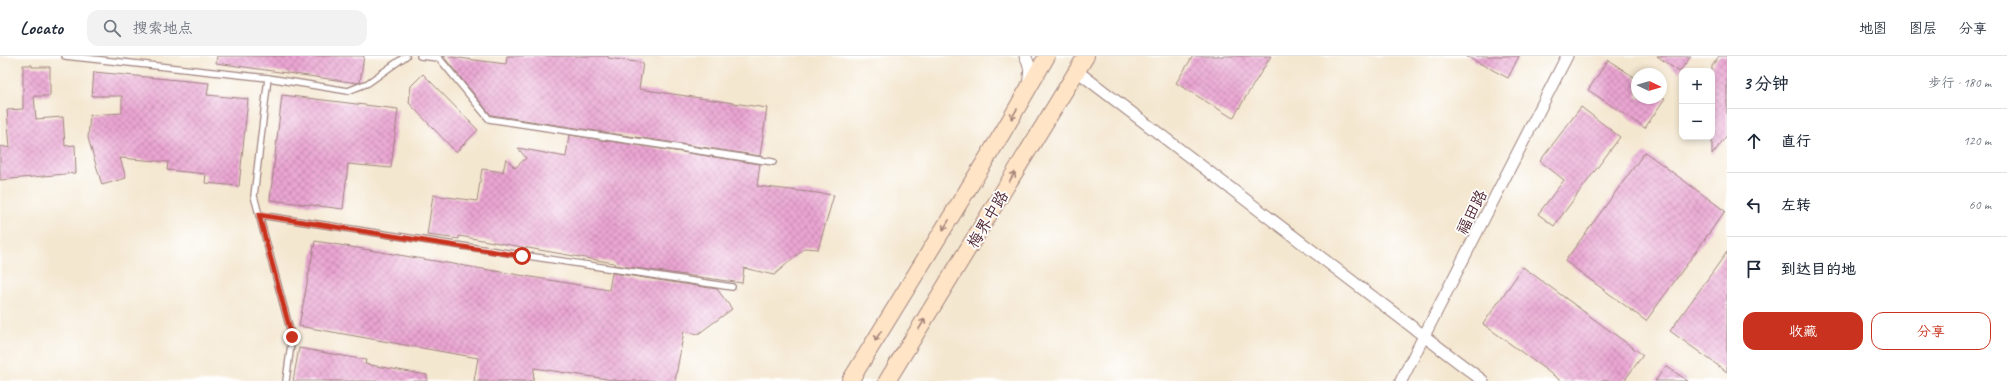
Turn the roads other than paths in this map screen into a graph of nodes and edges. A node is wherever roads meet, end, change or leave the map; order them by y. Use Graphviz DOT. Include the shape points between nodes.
graph roads {
  1 [pos="65,56"];
  2 [pos="406,56"];
  3 [pos="420,56"];
  4 [pos="1025,56"];
  5 [pos="1047,56"];
  6 [pos="1086,56"];
  7 [pos="1567,56"];
  8 [pos="1077,71"];
  9 [pos="268,78"];
  10 [pos="1027,91"];
  11 [pos="773,162"];
  12 [pos="259,215"];
  13 [pos="732,287"];
  14 [pos="1425,337"];
  15 [pos="286,381"];
  16 [pos="850,381"];
  17 [pos="887,381"];
  18 [pos="1402,381"];
  19 [pos="1483,381"];
  1 -- 9 [label="lane"];
  2 -- 9 [label="lane" via="368,83 348,91"];
  3 -- 11 [label="lane" via="438,58 490,119"];
  4 -- 10 [label="street" via="1030,74"];
  5 -- 10 [label="main road, 梅界中路"];
  6 -- 8 [label="main road, 梅界中路"];
  7 -- 14 [label="street, 福田路"];
  8 -- 14 [label="street"];
  17 -- 8 [label="main road, 梅界中路, one-way"];
  9 -- 12 [label="lane" via="254,196"];
  10 -- 16 [label="main road, 梅界中路, one-way"];
  12 -- 13 [label="lane"];
  12 -- 15 [label="lane" via="292,337"];
  14 -- 18 [label="street, 福田路"];
  14 -- 19 [label="street"];
}
